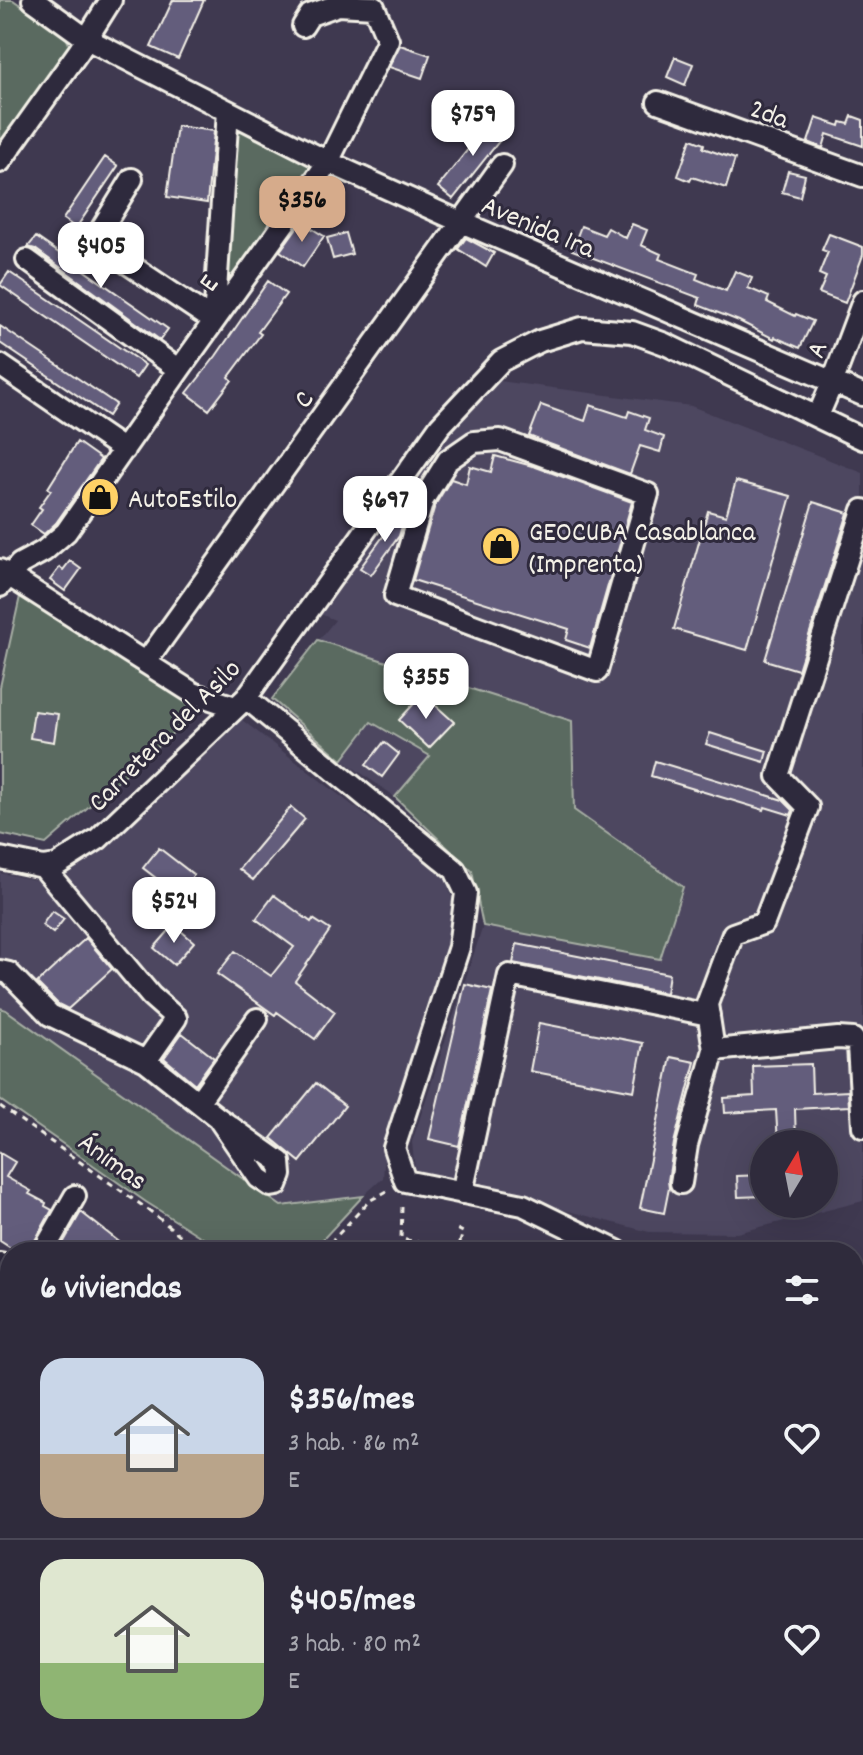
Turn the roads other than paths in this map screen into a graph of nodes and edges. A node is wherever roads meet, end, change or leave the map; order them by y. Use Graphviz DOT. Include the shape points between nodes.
graph roads {
  1 [pos="33,0"];
  2 [pos="111,0"];
  3 [pos="303,26"];
  4 [pos="87,39"];
  5 [pos="658,102"];
  6 [pos="228,111"];
  7 [pos="0,162"];
  8 [pos="328,162"];
  9 [pos="502,165"];
  10 [pos="863,176"];
  11 [pos="132,179"];
  12 [pos="461,222"];
  13 [pos="27,260"];
  14 [pos="863,301"];
  15 [pos="649,303"];
  16 [pos="214,321"];
  17 [pos="632,332"];
  18 [pos="0,365"];
  19 [pos="179,370"];
  20 [pos="833,381"];
  21 [pos="863,395"];
  22 [pos="818,416"];
  23 [pos="863,439"];
  24 [pos="124,450"];
  25 [pos="399,483"];
  26 [pos="423,500"];
  27 [pos="863,510"];
  28 [pos="3,577"];
  29 [pos="146,662"];
  30 [pos="240,702"];
  31 [pos="0,858"];
  32 [pos="43,867"];
  33 [pos="0,971"];
  34 [pos="709,1015"];
  35 [pos="257,1019"];
  36 [pos="714,1050"];
  37 [pos="146,1061"];
  38 [pos="199,1101"];
  39 [pos="218,1118"];
  40 [pos="863,1127"];
  41 [pos="681,1183"];
  42 [pos="462,1193"];
  43 [pos="75,1196"];
  44 [pos="49,1242"];
  45 [pos="599,1242"];
  1 -- 4 [label="street, Avenida 1ra"];
  2 -- 4 [label="street"];
  3 -- 8 [label="street, E" via="310,15 338,5 374,7 388,40"];
  4 -- 6 [label="street, Avenida 1ra"];
  4 -- 7 [label="street"];
  5 -- 10 [label="street, 2da"];
  6 -- 8 [label="street, Avenida 1ra"];
  6 -- 16 [label="street"];
  8 -- 12 [label="street, Avenida 1ra"];
  8 -- 16 [label="street, E"];
  9 -- 12 [label="street, C"];
  11 -- 16 [label="street" via="94,241"];
  12 -- 15 [label="street, Avenida 1ra"];
  12 -- 29 [label="street, C"];
  13 -- 19 [label="street"];
  14 -- 20 [label="street, A"];
  15 -- 17 [label="street"];
  15 -- 20 [label="street, Avenida 1ra"];
  16 -- 19 [label="street, E"];
  17 -- 22 [label="street, Carretera del Asilo"];
  17 -- 25 [label="street, Carretera del Asilo" via="582,328 501,361 440,426"];
  18 -- 24 [label="street"];
  19 -- 24 [label="street, E"];
  20 -- 21 [label="street, Avenida 1ra"];
  20 -- 22 [label="street, A"];
  22 -- 23 [label="street, Carretera del Asilo"];
  24 -- 28 [label="street, E" via="66,532"];
  25 -- 26 [label="street"];
  25 -- 30 [label="street, Carretera del Asilo"];
  26 -- 26 [label="street" via="448,460 474,442 500,440 648,494 597,671 395,596"];
  27 -- 34 [label="street" via="778,776 808,807 764,923 733,934 707,1004"];
  28 -- 29 [label="street"];
  29 -- 30 [label="street" via="193,693"];
  30 -- 32 [label="street, Carretera del Asilo" via="98,839 57,865"];
  30 -- 42 [label="street" via="455,870 466,893 459,947 394,1148 405,1181"];
  31 -- 32 [label="street"];
  32 -- 37 [label="street" via="151,996 176,1018"];
  33 -- 37 [label="street" via="9,973 50,1015"];
  34 -- 36 [label="street"];
  34 -- 42 [label="street" via="509,975"];
  35 -- 38 [label="street"];
  36 -- 40 [label="street" via="853,1039 858,1046"];
  36 -- 41 [label="street"];
  37 -- 38 [label="street"];
  38 -- 39 [label="street"];
  42 -- 45 [label="street" via="523,1205"];
  43 -- 44 [label="street"];
}
